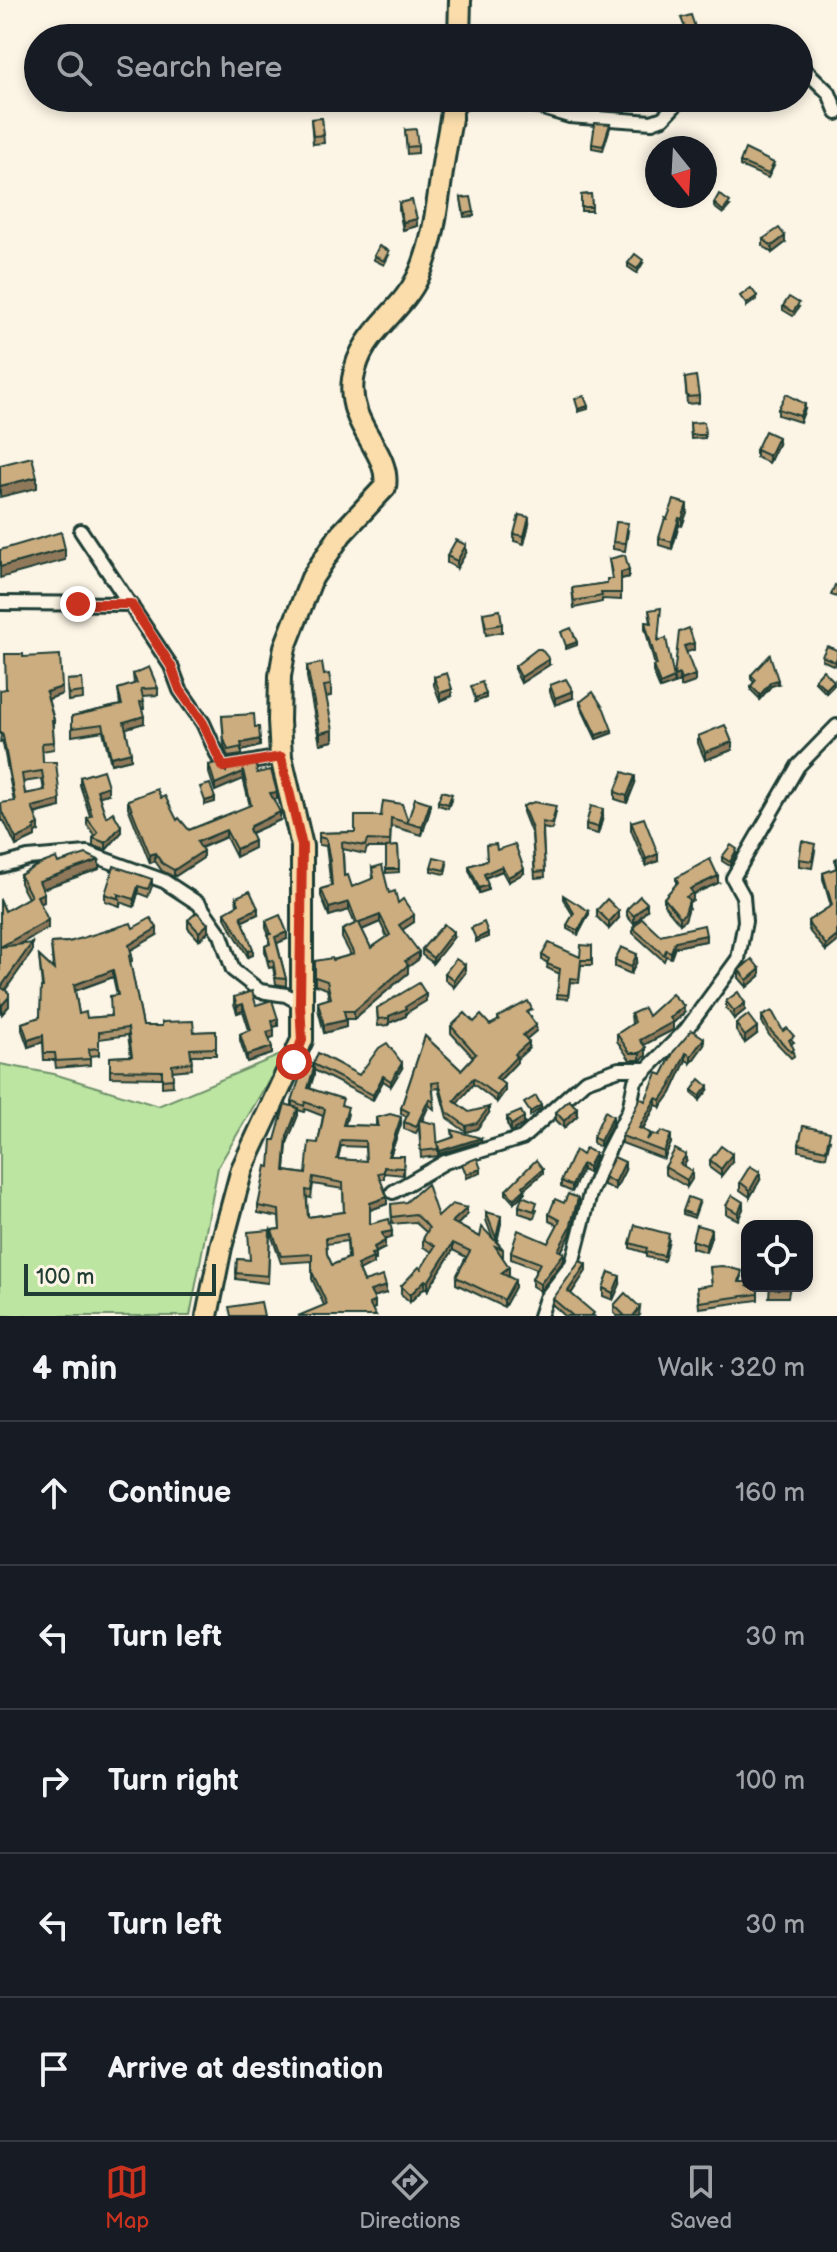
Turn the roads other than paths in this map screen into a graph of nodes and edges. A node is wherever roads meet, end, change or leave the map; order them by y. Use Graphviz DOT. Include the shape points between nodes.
graph roads {
  1 [pos="460,0"];
  2 [pos="459,24"];
  3 [pos="813,78"];
  4 [pos="452,112"];
  5 [pos="556,112"];
  6 [pos="669,112"];
  7 [pos="837,113"];
  8 [pos="81,531"];
  9 [pos="0,603"];
  10 [pos="131,604"];
  11 [pos="837,726"];
  12 [pos="281,757"];
  13 [pos="0,866"];
  14 [pos="300,1003"];
  15 [pos="645,1069"];
  16 [pos="393,1192"];
  17 [pos="207,1316"];
  18 [pos="540,1316"];
  1 -- 2 [label="main road"];
  3 -- 7 [label="street" via="829,93"];
  4 -- 12 [label="main road" via="438,204 418,277 362,350 353,378 353,401 361,426 384,463 385,487 321,563 285,647"];
  5 -- 6 [label="street" via="652,122"];
  8 -- 10 [label="street"];
  9 -- 10 [label="street"];
  10 -- 12 [label="street" via="171,666 223,767"];
  11 -- 15 [label="street" via="798,766 733,878 743,896 745,921 738,959 686,1030"];
  12 -- 14 [label="main road" via="302,846"];
  13 -- 14 [label="street" via="87,853 164,881 199,904 221,935 233,970 260,991"];
  14 -- 17 [label="main road" via="299,1050 242,1169"];
  15 -- 16 [label="street" via="619,1069 585,1081 522,1138 445,1162"];
  15 -- 18 [label="street" via="635,1081 629,1110 590,1194 572,1264 546,1298"];
}
